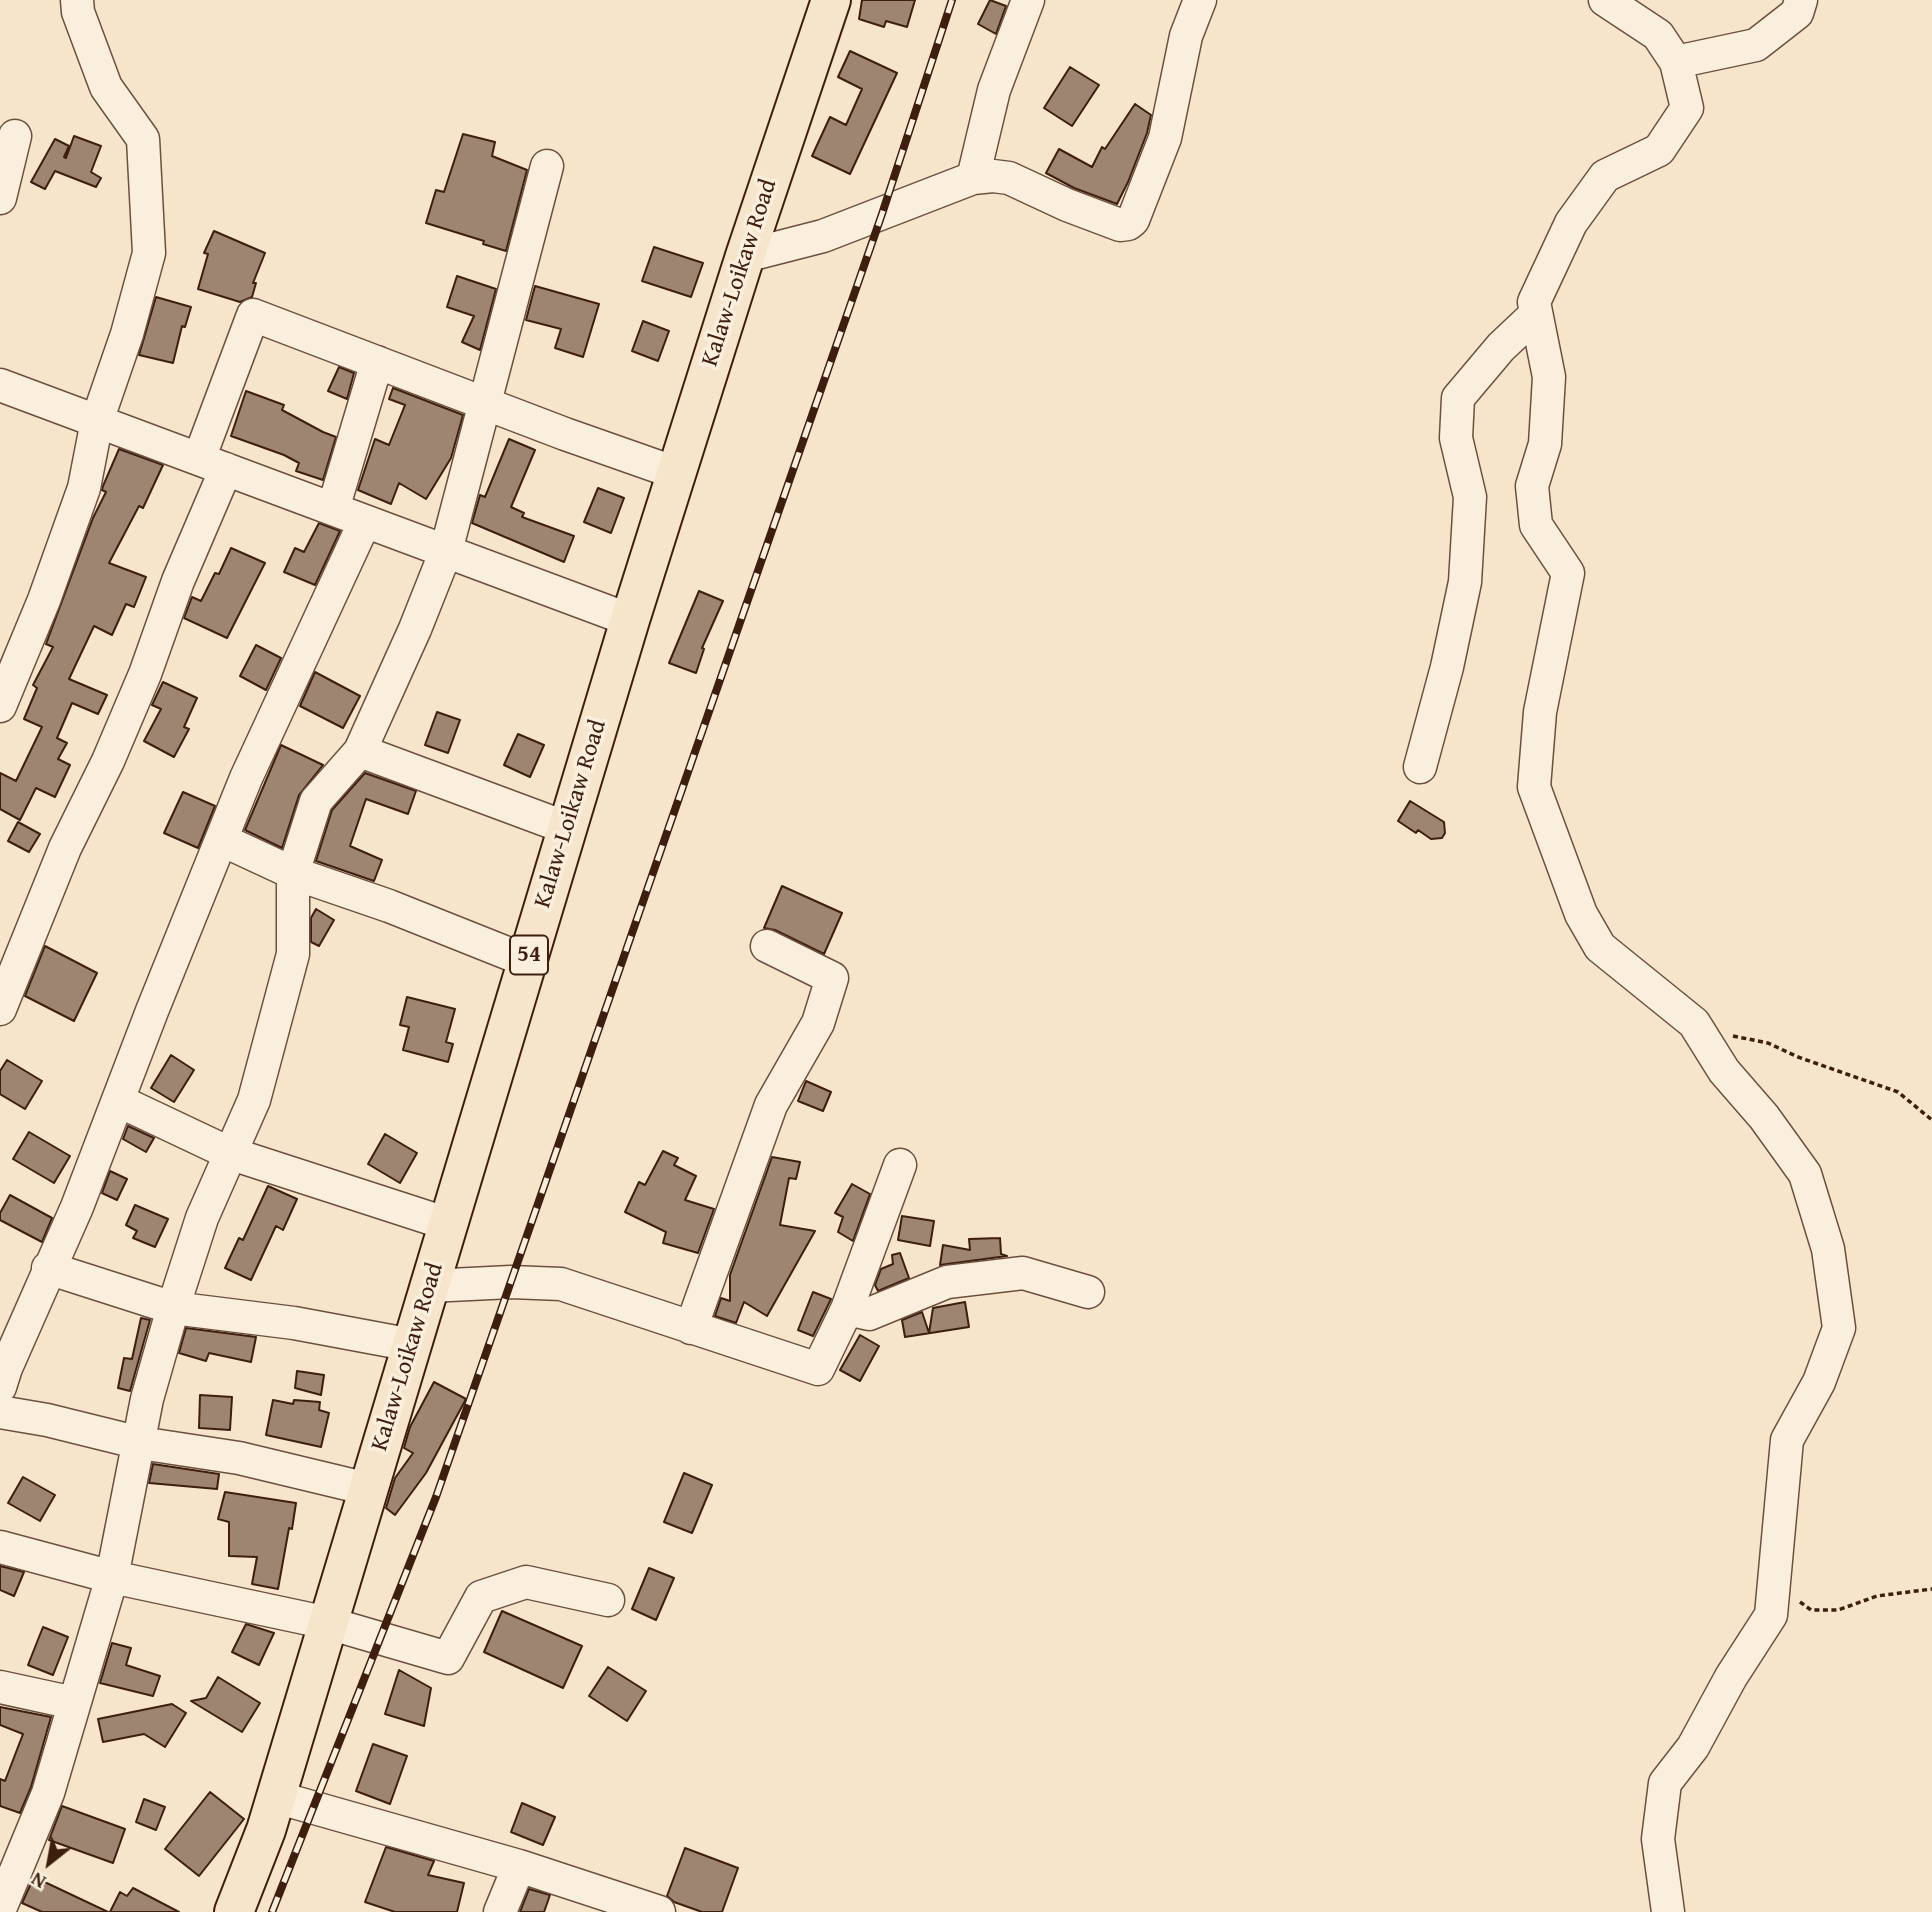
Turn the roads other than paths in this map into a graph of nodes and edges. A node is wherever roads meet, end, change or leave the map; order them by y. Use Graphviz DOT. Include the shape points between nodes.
graph roads {
  1 [pos="77,0"];
  2 [pos="831,0"];
  3 [pos="1028,0"];
  4 [pos="1200,0"];
  5 [pos="1605,0"];
  6 [pos="1801,0"];
  7 [pos="1676,62"];
  8 [pos="15,136"];
  9 [pos="547,166"];
  10 [pos="973,178"];
  11 [pos="0,198"];
  12 [pos="745,256"];
  13 [pos="1536,314"];
  14 [pos="377,362"];
  15 [pos="0,385"];
  16 [pos="485,402"];
  17 [pos="97,421"];
  18 [pos="213,464"];
  19 [pos="676,473"];
  20 [pos="333,509"];
  21 [pos="365,521"];
  22 [pos="446,551"];
  23 [pos="630,620"];
  24 [pos="0,706"];
  25 [pos="359,751"];
  26 [pos="1420,767"];
  27 [pos="567,828"];
  28 [pos="222,840"];
  29 [pos="293,873"];
  30 [pos="767,946"];
  31 [pos="527,961"];
  32 [pos="0,1009"];
  33 [pos="119,1101"];
  34 [pos="229,1153"];
  35 [pos="900,1166"];
  36 [pos="448,1224"];
  37 [pos="48,1268"];
  38 [pos="429,1286"];
  39 [pos="1088,1293"];
  40 [pos="173,1308"];
  41 [pos="847,1309"];
  42 [pos="691,1328"];
  43 [pos="412,1345"];
  44 [pos="0,1387"];
  45 [pos="0,1412"];
  46 [pos="140,1443"];
  47 [pos="368,1489"];
  48 [pos="0,1547"];
  49 [pos="112,1577"];
  50 [pos="608,1600"];
  51 [pos="328,1623"];
  52 [pos="0,1687"];
  53 [pos="74,1703"];
  54 [pos="276,1797"];
  55 [pos="519,1866"];
  56 [pos="1,1911"];
  57 [pos="651,1911"];
  58 [pos="234,1912"];
  59 [pos="500,1912"];
  60 [pos="1668,1912"];
  1 -- 17 [label="street" via="106,87 143,139 149,253"];
  2 -- 12 [label="main road, Kalaw-Loikaw Road / 54"];
  3 -- 10 [label="street" via="994,90"];
  4 -- 10 [label="street" via="1186,36 1165,138 1128,224 1067,205 1009,177"];
  5 -- 7 [label="street" via="1658,35"];
  6 -- 7 [label="street" via="1797,13 1756,45"];
  7 -- 13 [label="street" via="1687,108 1659,150 1605,176 1571,223 1534,302"];
  8 -- 11 [label="street"];
  9 -- 16 [label="street"];
  10 -- 12 [label="street" via="823,236"];
  12 -- 19 [label="main road, Kalaw-Loikaw Road / 54"];
  13 -- 26 [label="street" via="1501,346 1458,398 1456,438 1470,497 1465,582"];
  13 -- 60 [label="street" via="1549,377 1545,444 1532,486 1536,525 1568,573 1541,712 1534,787 1581,914 1600,947 1694,1023 1724,1072 1805,1174 1828,1249 1839,1328 1819,1382 1787,1440 1771,1615 1693,1747 1665,1783 1658,1839"];
  14 -- 16 [label="street"];
  14 -- 18 [label="street" via="253,315"];
  14 -- 20 [label="street"];
  15 -- 17 [label="street"];
  16 -- 19 [label="street"];
  16 -- 22 [label="street"];
  17 -- 18 [label="street"];
  17 -- 24 [label="street" via="84,488"];
  18 -- 20 [label="street"];
  18 -- 32 [label="street" via="145,674 65,848"];
  19 -- 23 [label="main road, Kalaw-Loikaw Road / 54"];
  20 -- 21 [label="street"];
  21 -- 22 [label="street"];
  21 -- 28 [label="street"];
  22 -- 23 [label="street"];
  22 -- 25 [label="street"];
  23 -- 27 [label="main road, Kalaw-Loikaw Road / 54"];
  25 -- 27 [label="street"];
  25 -- 29 [label="street" via="316,801"];
  27 -- 31 [label="main road, Kalaw-Loikaw Road / 54"];
  28 -- 29 [label="street"];
  28 -- 33 [label="street"];
  29 -- 31 [label="street"];
  29 -- 34 [label="street" via="293,954 254,1100"];
  30 -- 42 [label="street" via="832,978 818,1023 771,1105"];
  31 -- 36 [label="main road, Kalaw-Loikaw Road / 54"];
  33 -- 34 [label="street"];
  33 -- 37 [label="street"];
  34 -- 36 [label="street"];
  34 -- 40 [label="street"];
  35 -- 41 [label="street"];
  36 -- 38 [label="main road, Kalaw-Loikaw Road / 54"];
  37 -- 40 [label="street"];
  37 -- 44 [label="street"];
  38 -- 42 [label="street" via="561,1284"];
  38 -- 43 [label="main road, Kalaw-Loikaw Road / 54"];
  39 -- 41 [label="street" via="1023,1273 947,1282 869,1314"];
  40 -- 43 [label="street" via="294,1322"];
  40 -- 46 [label="street" via="147,1399"];
  41 -- 42 [label="street" via="818,1369"];
  43 -- 47 [label="main road, Kalaw-Loikaw Road / 54"];
  45 -- 46 [label="street"];
  46 -- 47 [label="street" via="239,1458"];
  46 -- 49 [label="street"];
  47 -- 51 [label="main road, Kalaw-Loikaw Road / 54"];
  48 -- 49 [label="street"];
  49 -- 51 [label="street"];
  49 -- 53 [label="street"];
  50 -- 51 [label="street" via="526,1583 481,1597 448,1658"];
  51 -- 54 [label="main road, Kalaw-Loikaw Road / 54"];
  52 -- 53 [label="street"];
  53 -- 56 [label="street" via="48,1793"];
  54 -- 55 [label="street"];
  54 -- 58 [label="main road, Kalaw-Loikaw Road / 54"];
  55 -- 57 [label="street"];
  55 -- 59 [label="street"];
}
